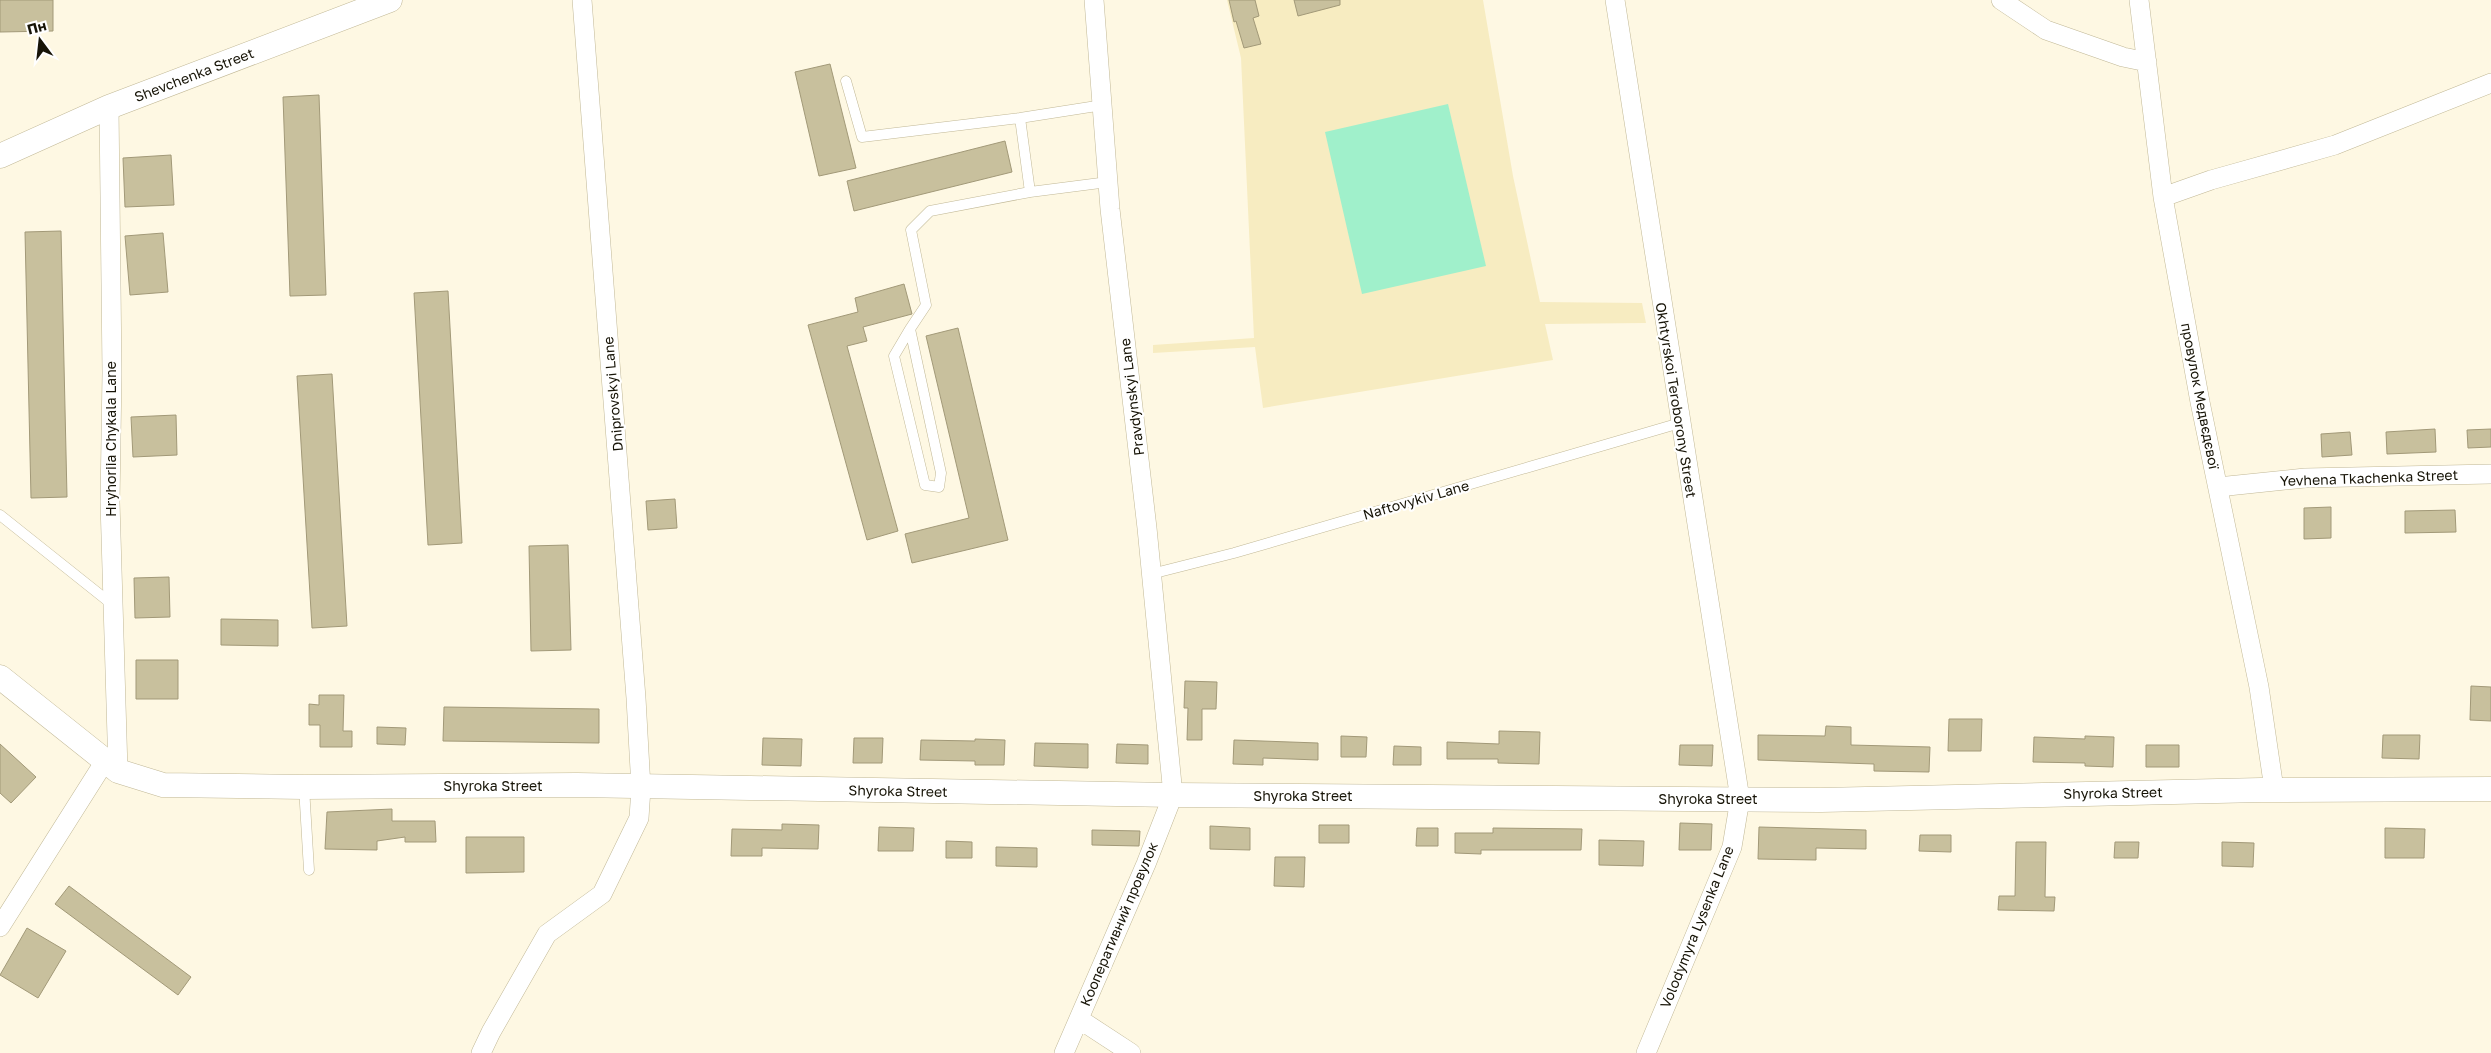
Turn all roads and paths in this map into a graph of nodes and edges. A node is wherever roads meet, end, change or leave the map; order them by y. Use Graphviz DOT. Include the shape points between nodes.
graph roads {
  1 [pos="390,0"];
  2 [pos="582,0"];
  3 [pos="1094,0"];
  4 [pos="1615,0"];
  5 [pos="2001,0"];
  6 [pos="2139,0"];
  7 [pos="2147,62"];
  8 [pos="846,81"];
  9 [pos="2491,82"];
  10 [pos="1103,104"];
  11 [pos="109,107"];
  12 [pos="1020,118"];
  13 [pos="0,156"];
  14 [pos="1108,182"];
  15 [pos="1030,192"];
  16 [pos="2163,197"];
  17 [pos="910,329"];
  18 [pos="1680,423"];
  19 [pos="2491,474"];
  20 [pos="2218,487"];
  21 [pos="0,515"];
  22 [pos="1151,574"];
  23 [pos="113,605"];
  24 [pos="0,677"];
  25 [pos="111,766"];
  26 [pos="304,787"];
  27 [pos="641,788"];
  28 [pos="2274,789"];
  29 [pos="2491,789"];
  30 [pos="1173,795"];
  31 [pos="1740,799"];
  32 [pos="309,870"];
  33 [pos="0,927"];
  34 [pos="1079,1019"];
  35 [pos="481,1053"];
  36 [pos="1064,1053"];
  37 [pos="1131,1053"];
  38 [pos="1646,1053"];
  1 -- 11 [label="street, Shevchenka Street"];
  2 -- 27 [label="street, Dniprovskyi Lane"];
  3 -- 10 [label="street, Pravdynskyi Lane"];
  4 -- 18 [label="street, Okhtyrskoi Teroborony Street"];
  5 -- 7 [label="street" via="2046,30"];
  6 -- 7 [label="street, провулок Медвєдєвої"];
  7 -- 16 [label="street, провулок Медвєдєвої"];
  8 -- 12 [label="lane" via="862,138"];
  9 -- 16 [label="street" via="2335,145"];
  10 -- 12 [label="lane"];
  10 -- 14 [label="street, Pravdynskyi Lane"];
  11 -- 13 [label="street, Shevchenka Street"];
  11 -- 23 [label="street, Hryhoriia Chykala Lane"];
  12 -- 15 [label="lane"];
  14 -- 15 [label="lane"];
  14 -- 22 [label="street, Pravdynskyi Lane"];
  15 -- 17 [label="lane" via="930,211 911,230 926,304"];
  16 -- 20 [label="street, провулок Медвєдєвої"];
  17 -- 17 [label="lane" via="941,473 939,487 926,485 894,356"];
  18 -- 22 [label="lane, Naftovykiv Lane" via="1234,553"];
  18 -- 31 [label="street, Okhtyrskoi Teroborony Street"];
  19 -- 20 [label="street, Yevhena Tkachenka Street" via="2305,478"];
  20 -- 28 [label="street, провулок Медвєдєвої" via="2259,687"];
  21 -- 23 [label="lane"];
  22 -- 30 [label="street, Pravdynskyi Lane"];
  23 -- 25 [label="street, Hryhoriia Chykala Lane"];
  24 -- 25 [label="street"];
  25 -- 26 [label="street, Shyroka Street" via="162,785"];
  25 -- 33 [label="street"];
  26 -- 27 [label="street, Shyroka Street" via="548,785"];
  26 -- 32 [label="lane"];
  27 -- 30 [label="street, Shyroka Street"];
  27 -- 35 [label="street, Dniprovskyi Lane" via="639,818 602,894 547,934"];
  28 -- 29 [label="street, Shyroka Street"];
  28 -- 31 [label="street, Shyroka Street" via="1831,800"];
  30 -- 31 [label="street, Shyroka Street"];
  30 -- 34 [label="street, Кооперативний провулок"];
  31 -- 38 [label="street, Volodymyra Lysenka Lane" via="1732,847"];
  34 -- 36 [label="street, Кооперативний провулок"];
  34 -- 37 [label="street"];
}
